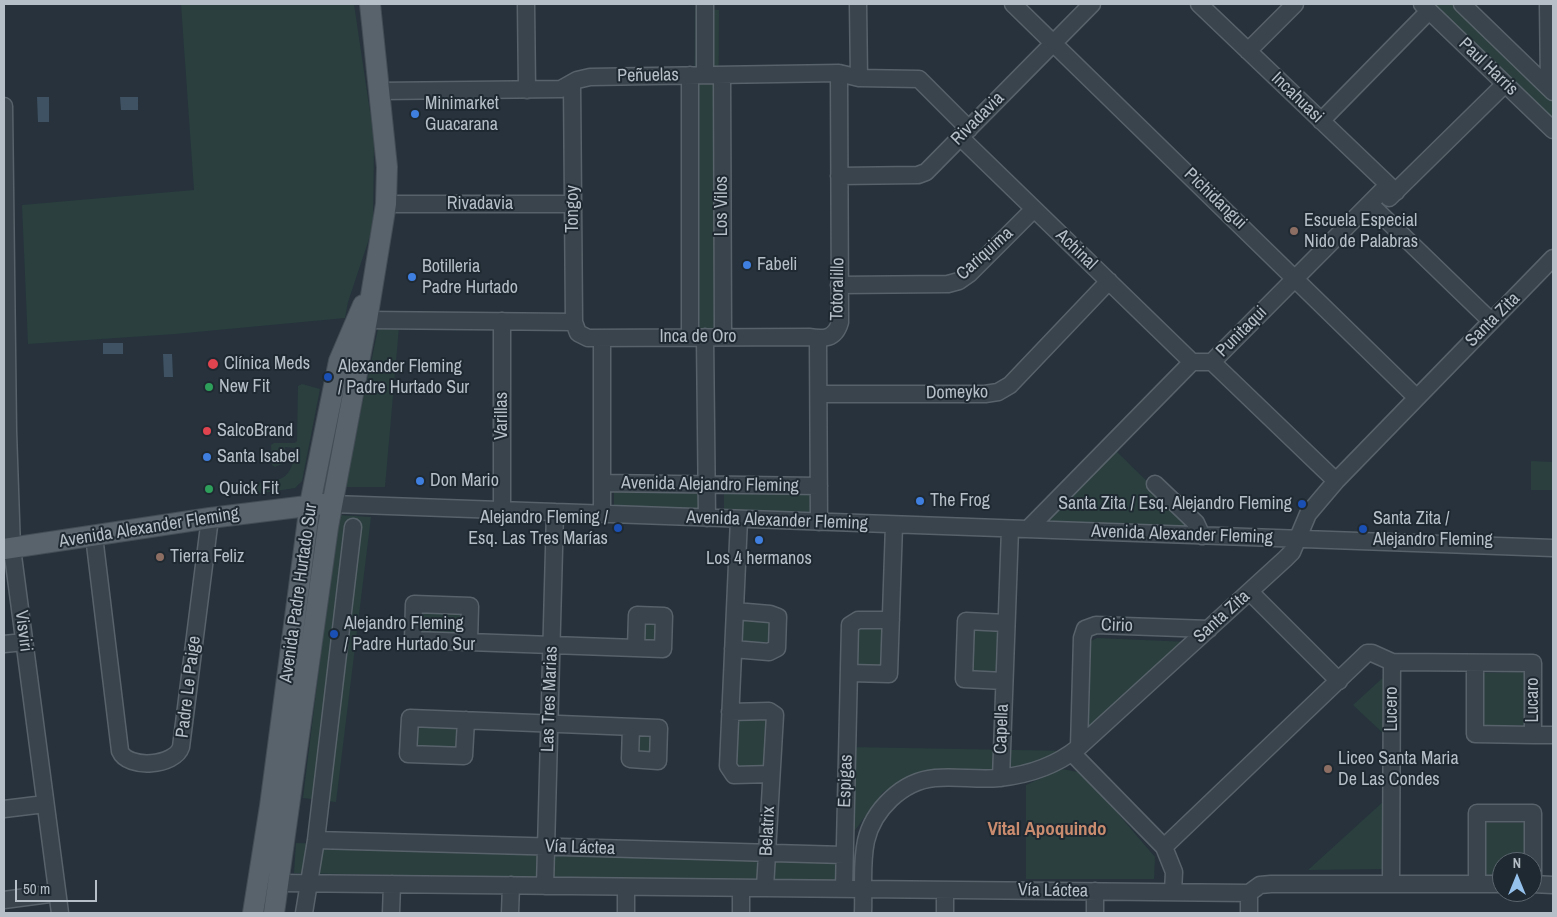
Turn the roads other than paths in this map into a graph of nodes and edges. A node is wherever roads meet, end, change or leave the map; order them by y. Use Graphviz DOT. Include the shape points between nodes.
graph roads {
  1 [pos="370,4"];
  2 [pos="526,4"];
  3 [pos="705,4"];
  4 [pos="858,4"];
  5 [pos="1013,4"];
  6 [pos="1092,4"];
  7 [pos="1199,4"];
  8 [pos="1295,4"];
  9 [pos="1462,4"];
  10 [pos="1548,4"];
  11 [pos="1426,7"];
  12 [pos="1054,43"];
  13 [pos="1248,51"];
  14 [pos="839,73"];
  15 [pos="697,75"];
  16 [pos="722,75"];
  17 [pos="859,78"];
  18 [pos="919,79"];
  19 [pos="572,83"];
  20 [pos="1505,84"];
  21 [pos="527,90"];
  22 [pos="1551,90"];
  23 [pos="379,91"];
  24 [pos="4,106"];
  25 [pos="1321,121"];
  26 [pos="4,129"];
  27 [pos="1553,130"];
  28 [pos="965,133"];
  29 [pos="839,176"];
  30 [pos="1392,188"];
  31 [pos="386,204"];
  32 [pos="574,204"];
  33 [pos="1374,207"];
  34 [pos="1034,209"];
  35 [pos="5,224"];
  36 [pos="1553,258"];
  37 [pos="1296,278"];
  38 [pos="372,279"];
  39 [pos="1109,281"];
  40 [pos="840,285"];
  41 [pos="367,320"];
  42 [pos="502,321"];
  43 [pos="1491,321"];
  44 [pos="576,327"];
  45 [pos="698,337"];
  46 [pos="722,337"];
  47 [pos="602,338"];
  48 [pos="818,340"];
  49 [pos="1192,362"];
  50 [pos="1212,362"];
  51 [pos="818,394"];
  52 [pos="1416,397"];
  53 [pos="6,437"];
  54 [pos="1336,481"];
  55 [pos="602,483"];
  56 [pos="1155,484"];
  57 [pos="707,485"];
  58 [pos="818,486"];
  59 [pos="310,504"];
  60 [pos="333,504"];
  61 [pos="502,510"];
  62 [pos="556,512"];
  63 [pos="602,514"];
  64 [pos="210,518"];
  65 [pos="707,518"];
  66 [pos="740,519"];
  67 [pos="818,522"];
  68 [pos="894,525"];
  69 [pos="353,528"];
  70 [pos="1010,529"];
  71 [pos="1028,530"];
  72 [pos="94,536"];
  73 [pos="1202,536"];
  74 [pos="1297,539"];
  75 [pos="1553,548"];
  76 [pos="8,549"];
  77 [pos="1250,592"];
  78 [pos="735,611"];
  79 [pos="891,620"];
  80 [pos="1006,623"];
  81 [pos="1209,630"];
  82 [pos="24,642"];
  83 [pos="469,642"];
  84 [pos="4,644"];
  85 [pos="552,645"];
  86 [pos="636,648"];
  87 [pos="733,649"];
  88 [pos="1392,662"];
  89 [pos="1475,663"];
  90 [pos="850,673"];
  91 [pos="1004,680"];
  92 [pos="1339,680"];
  93 [pos="730,712"];
  94 [pos="466,720"];
  95 [pos="549,724"];
  96 [pos="631,727"];
  97 [pos="1553,734"];
  98 [pos="1532,735"];
  99 [pos="1076,750"];
  100 [pos="771,774"];
  101 [pos="1001,778"];
  102 [pos="45,804"];
  103 [pos="4,809"];
  104 [pos="316,840"];
  105 [pos="1164,846"];
  106 [pos="546,847"];
  107 [pos="1532,852"];
  108 [pos="767,853"];
  109 [pos="844,855"];
  110 [pos="1391,882"];
  111 [pos="280,883"];
  112 [pos="310,883"];
  113 [pos="392,884"];
  114 [pos="1477,884"];
  115 [pos="1492,884"];
  116 [pos="511,885"];
  117 [pos="544,886"];
  118 [pos="626,887"];
  119 [pos="741,888"];
  120 [pos="765,888"];
  121 [pos="844,888"];
  122 [pos="864,889"];
  123 [pos="945,890"];
  124 [pos="1095,891"];
  125 [pos="1173,892"];
  126 [pos="57,893"];
  127 [pos="1249,893"];
  128 [pos="4,900"];
  129 [pos="60,913"];
  130 [pos="253,913"];
  131 [pos="274,913"];
  132 [pos="304,913"];
  133 [pos="391,913"];
  134 [pos="510,913"];
  135 [pos="626,913"];
  136 [pos="741,913"];
  137 [pos="863,913"];
  138 [pos="945,913"];
  139 [pos="1095,913"];
  140 [pos="1249,913"];
  1 -- 23 [label="main road, Avenida Padre Hurtado Sur"];
  2 -- 21 [label="street"];
  3 -- 15 [label="street, Los Vilos"];
  4 -- 17 [label="street"];
  5 -- 12 [label="street, Pichidangui"];
  6 -- 12 [label="street, Rivadavia"];
  7 -- 13 [label="street, Incahuasi"];
  8 -- 13 [label="street"];
  9 -- 22 [label="street, Paul Harris"];
  10 -- 22 [label="street"];
  11 -- 20 [label="street, Paul Harris"];
  11 -- 25 [label="street"];
  12 -- 28 [label="street, Rivadavia"];
  12 -- 37 [label="street, Pichidangui"];
  13 -- 25 [label="street, Incahuasi"];
  14 -- 16 [label="street, Peñuelas"];
  14 -- 17 [label="street, Peñuelas"];
  14 -- 29 [label="street, Totoralillo"];
  15 -- 16 [label="street, Peñuelas"];
  15 -- 19 [label="street, Peñuelas" via="590,77"];
  15 -- 45 [label="street, Los Vilos"];
  16 -- 46 [label="street, Los Vilos"];
  17 -- 18 [label="street, Peñuelas"];
  18 -- 28 [label="street, Achinal"];
  19 -- 21 [label="street, Peñuelas" via="561,90"];
  19 -- 32 [label="street, Tongoy"];
  20 -- 27 [label="street, Paul Harris"];
  20 -- 30 [label="street, Punitaqui"];
  21 -- 23 [label="street, Peñuelas"];
  23 -- 31 [label="main road, Avenida Padre Hurtado Sur" via="387,167"];
  24 -- 26 [label="street, Visviri"];
  25 -- 30 [label="street, Incahuasi"];
  26 -- 35 [label="street, Visviri"];
  28 -- 29 [label="street, Rivadavia" via="921,175"];
  28 -- 34 [label="street, Achinal"];
  29 -- 40 [label="street, Totoralillo"];
  30 -- 33 [label="street, Punitaqui"];
  31 -- 32 [label="street, Rivadavia"];
  31 -- 38 [label="main road, Avenida Padre Hurtado Sur"];
  32 -- 44 [label="street, Tongoy"];
  33 -- 37 [label="street, Punitaqui"];
  33 -- 43 [label="street"];
  34 -- 39 [label="street, Achinal"];
  34 -- 40 [label="street, Cariquima" via="959,281 948,284"];
  35 -- 53 [label="street, Visviri"];
  36 -- 43 [label="street, Santa Zita"];
  37 -- 50 [label="street, Punitaqui"];
  37 -- 52 [label="street, Pichidangui"];
  38 -- 41 [label="main road, Avenida Padre Hurtado Sur"];
  38 -- 59 [label="main road, Avenida Padre Hurtado Sur" via="339,361"];
  39 -- 49 [label="street, Achinal"];
  39 -- 51 [label="street, Domeyko" via="1010,385 998,392"];
  40 -- 48 [label="street, Totoralillo" via="838,327 829,338"];
  41 -- 42 [label="street, Inca de Oro"];
  41 -- 60 [label="main road, Avenida Padre Hurtado Sur"];
  42 -- 44 [label="street, Inca de Oro"];
  42 -- 61 [label="street, Varillas"];
  43 -- 52 [label="street, Santa Zita"];
  44 -- 47 [label="street, Inca de Oro" via="588,338"];
  45 -- 46 [label="street, Inca de Oro"];
  45 -- 47 [label="street, Inca de Oro"];
  45 -- 57 [label="street, Los Vilos"];
  46 -- 48 [label="street, Inca de Oro" via="809,337"];
  47 -- 55 [label="street"];
  48 -- 51 [label="street, Totoralillo"];
  49 -- 50 [label="street, Punitaqui"];
  49 -- 71 [label="street, Punitaqui"];
  50 -- 54 [label="street"];
  51 -- 58 [label="street, Totoralillo"];
  52 -- 54 [label="street, Santa Zita"];
  53 -- 76 [label="street, Visviri"];
  54 -- 74 [label="street, Santa Zita" via="1308,514"];
  55 -- 57 [label="street, Avenida Alejandro Fleming"];
  55 -- 63 [label="street"];
  56 -- 73 [label="street" via="1196,523"];
  57 -- 58 [label="street, Avenida Alejandro Fleming"];
  57 -- 65 [label="street, Los Vilos"];
  58 -- 67 [label="street, Totoralillo"];
  59 -- 60 [label="main road, Avenida Alexander Fleming"];
  59 -- 64 [label="main road, Avenida Alexander Fleming"];
  59 -- 130 [label="main road, Avenida Padre Hurtado Sur"];
  60 -- 61 [label="street, Avenida Alexander Fleming"];
  60 -- 111 [label="main road, Avenida Padre Hurtado Sur"];
  61 -- 62 [label="street, Avenida Alexander Fleming"];
  62 -- 63 [label="street, Avenida Alexander Fleming"];
  62 -- 85 [label="street, Las Tres Marias"];
  63 -- 65 [label="street, Avenida Alexander Fleming"];
  64 -- 72 [label="main road, Avenida Alexander Fleming"];
  64 -- 72 [label="street, Padre Le Paige" via="181,747 176,757 167,760 134,763 124,758 120,751"];
  65 -- 66 [label="street, Avenida Alexander Fleming"];
  66 -- 67 [label="street, Avenida Alexander Fleming"];
  66 -- 78 [label="street"];
  67 -- 68 [label="street, Avenida Alexander Fleming"];
  68 -- 70 [label="street, Avenida Alexander Fleming"];
  68 -- 79 [label="street"];
  69 -- 104 [label="street"];
  70 -- 71 [label="street, Avenida Alexander Fleming"];
  70 -- 80 [label="street, Capella"];
  71 -- 73 [label="street, Avenida Alexander Fleming"];
  72 -- 76 [label="main road, Avenida Alexander Fleming"];
  73 -- 74 [label="street, Avenida Alexander Fleming"];
  74 -- 75 [label="street, Avenida Alexander Fleming"];
  74 -- 77 [label="street, Santa Zita" via="1292,552"];
  76 -- 82 [label="street, Visviri"];
  77 -- 81 [label="street, Santa Zita"];
  77 -- 92 [label="street"];
  78 -- 87 [label="street"];
  78 -- 87 [label="street" via="778,617 777,648 769,652"];
  79 -- 90 [label="street, Espigas" via="858,620 850,625"];
  79 -- 90 [label="street" via="889,674"];
  80 -- 91 [label="street, Capella"];
  80 -- 91 [label="street, Capella" via="966,621 964,679"];
  81 -- 99 [label="street, Santa Zita"];
  81 -- 99 [label="street, Cirio" via="1096,625 1085,629"];
  82 -- 84 [label="street"];
  82 -- 102 [label="street, Visviri"];
  83 -- 85 [label="street"];
  85 -- 86 [label="street"];
  85 -- 95 [label="street, Las Tres Marias"];
  87 -- 93 [label="street"];
  88 -- 89 [label="street, Lucaro"];
  88 -- 92 [label="street, Lucero" via="1367,653"];
  88 -- 110 [label="street, Lucero"];
  89 -- 98 [label="street, Lucaro" via="1475,734"];
  89 -- 98 [label="street, Lucaro" via="1533,664"];
  90 -- 109 [label="street, Espigas"];
  91 -- 101 [label="street, Capella"];
  92 -- 105 [label="street, Lucero"];
  93 -- 100 [label="street" via="728,766 734,775"];
  93 -- 100 [label="street, Belatrix" via="769,711 775,715"];
  94 -- 95 [label="street"];
  95 -- 96 [label="street"];
  95 -- 106 [label="street, Las Tres Marias"];
  97 -- 98 [label="street, Lucaro"];
  99 -- 101 [label="street, Santa Zita" via="1033,771"];
  99 -- 105 [label="street"];
  100 -- 108 [label="street, Belatrix"];
  101 -- 122 [label="street, Santa Zita" via="935,778 914,784 895,795 880,811 868,834"];
  102 -- 103 [label="street"];
  102 -- 126 [label="street, Visviri"];
  104 -- 106 [label="street, Vía Láctea"];
  104 -- 112 [label="street"];
  105 -- 125 [label="street" via="1174,872"];
  106 -- 108 [label="street, Vía Láctea"];
  106 -- 117 [label="street, Las Tres Marias"];
  107 -- 114 [label="street" via="1533,812 1477,812"];
  108 -- 109 [label="street, Vía Láctea"];
  108 -- 120 [label="street, Belatrix"];
  109 -- 121 [label="street, Espigas"];
  110 -- 114 [label="street, Vía Láctea"];
  110 -- 127 [label="street, Vía Láctea" via="1271,884 1260,885"];
  111 -- 112 [label="street, Vía Láctea"];
  111 -- 131 [label="main road, Avenida Padre Hurtado Sur"];
  112 -- 113 [label="street, Vía Láctea"];
  112 -- 132 [label="street"];
  113 -- 116 [label="street, Vía Láctea"];
  113 -- 133 [label="street"];
  114 -- 115 [label="street, Vía Láctea"];
  116 -- 117 [label="street, Vía Láctea"];
  116 -- 134 [label="street"];
  117 -- 118 [label="street, Vía Láctea"];
  118 -- 119 [label="street, Vía Láctea"];
  118 -- 135 [label="street"];
  119 -- 120 [label="street, Vía Láctea"];
  119 -- 136 [label="street"];
  120 -- 121 [label="street, Vía Láctea"];
  121 -- 122 [label="street, Vía Láctea"];
  122 -- 123 [label="street, Vía Láctea"];
  122 -- 137 [label="street"];
  123 -- 124 [label="street, Vía Láctea"];
  123 -- 138 [label="street"];
  124 -- 125 [label="street, Vía Láctea"];
  124 -- 139 [label="street"];
  125 -- 127 [label="street, Vía Láctea"];
  126 -- 128 [label="street"];
  126 -- 129 [label="street, Visviri"];
  127 -- 140 [label="street"];
}
